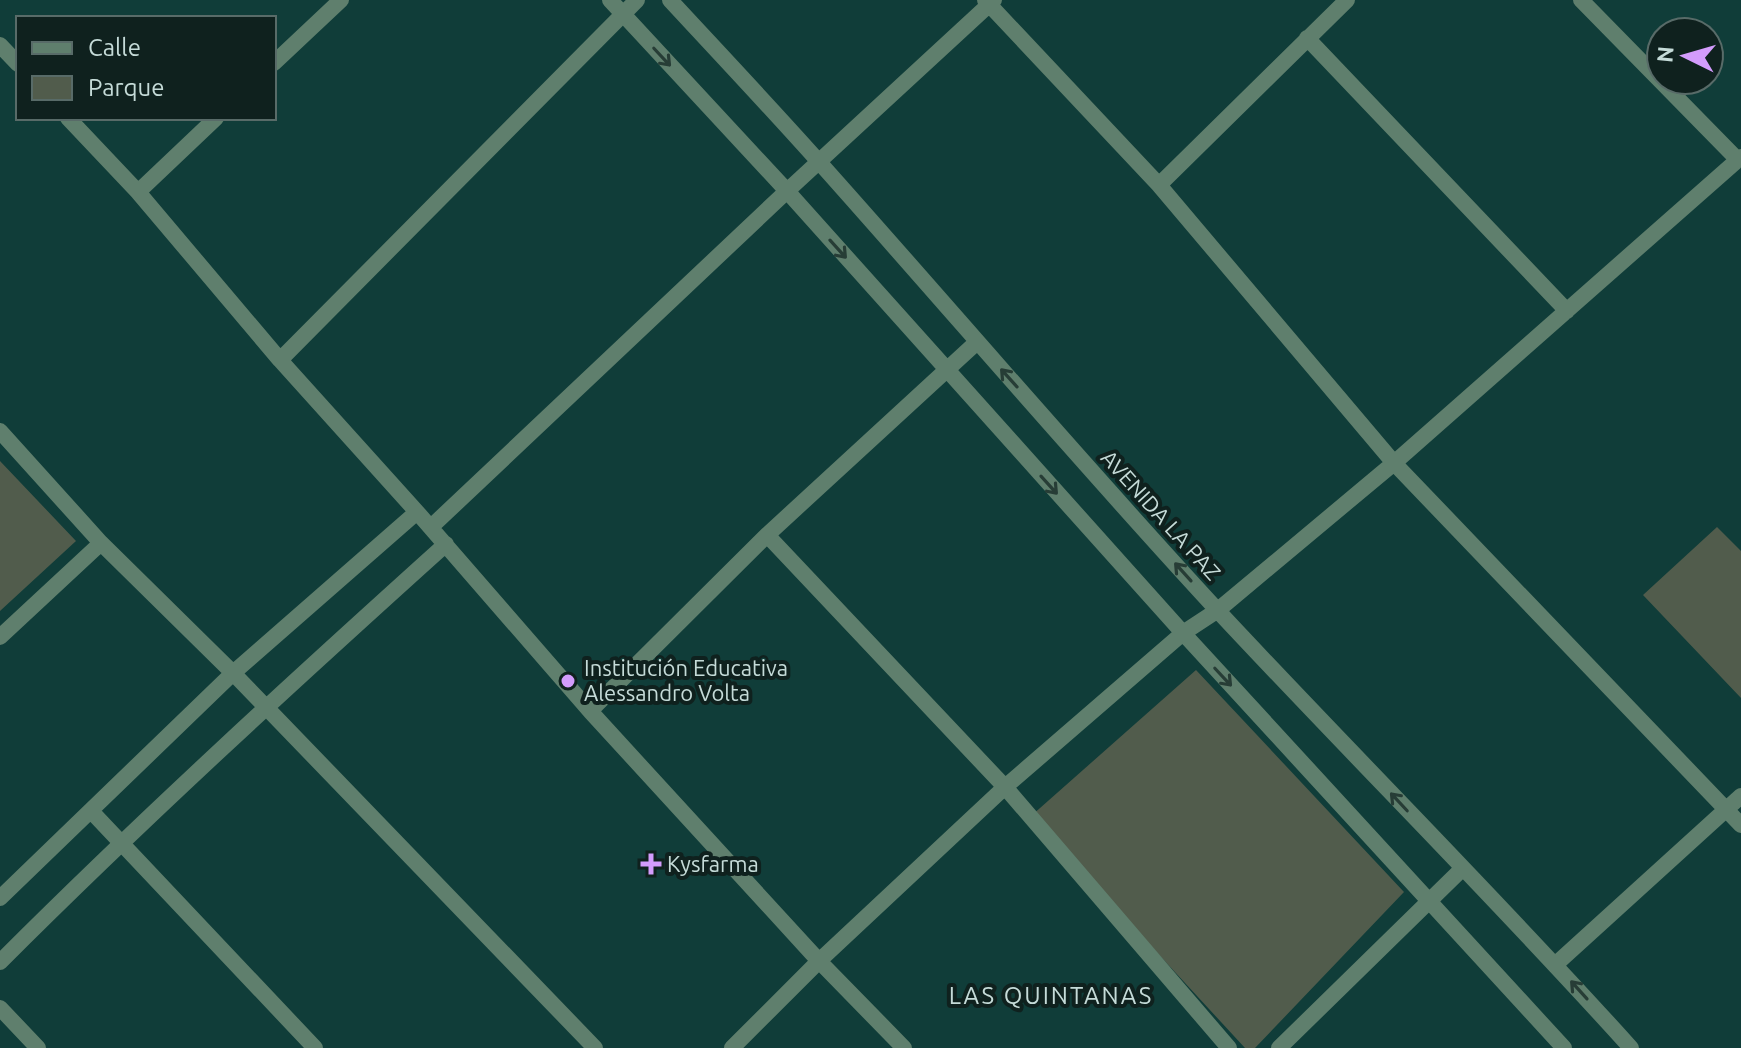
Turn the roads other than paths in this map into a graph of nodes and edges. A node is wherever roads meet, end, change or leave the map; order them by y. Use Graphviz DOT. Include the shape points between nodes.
graph roads {
  1 [pos="341,0"];
  2 [pos="610,0"];
  3 [pos="637,0"];
  4 [pos="670,0"];
  5 [pos="1347,0"];
  6 [pos="1581,0"];
  7 [pos="989,1"];
  8 [pos="623,14"];
  9 [pos="1307,38"];
  10 [pos="0,45"];
  11 [pos="276,61"];
  12 [pos="16,62"];
  13 [pos="70,120"];
  14 [pos="214,120"];
  15 [pos="1740,159"];
  16 [pos="819,161"];
  17 [pos="1159,185"];
  18 [pos="787,191"];
  19 [pos="138,192"];
  20 [pos="1567,311"];
  21 [pos="977,342"];
  22 [pos="280,360"];
  23 [pos="945,370"];
  24 [pos="0,431"];
  25 [pos="1394,463"];
  26 [pos="417,512"];
  27 [pos="431,527"];
  28 [pos="767,535"];
  29 [pos="101,543"];
  30 [pos="446,544"];
  31 [pos="1218,610"];
  32 [pos="1183,633"];
  33 [pos="0,637"];
  34 [pos="233,673"];
  35 [pos="265,706"];
  36 [pos="590,711"];
  37 [pos="1005,787"];
  38 [pos="1741,796"];
  39 [pos="1727,809"];
  40 [pos="92,812"];
  41 [pos="1741,825"];
  42 [pos="120,841"];
  43 [pos="1462,869"];
  44 [pos="0,898"];
  45 [pos="1428,900"];
  46 [pos="819,961"];
  47 [pos="0,962"];
  48 [pos="1556,964"];
  49 [pos="0,1008"];
  50 [pos="38,1048"];
  51 [pos="315,1048"];
  52 [pos="595,1048"];
  53 [pos="732,1048"];
  54 [pos="904,1048"];
  55 [pos="1229,1048"];
  56 [pos="1279,1048"];
  57 [pos="1564,1048"];
  58 [pos="1631,1048"];
  1 -- 11 [label="street"];
  2 -- 8 [label="street"];
  3 -- 8 [label="street"];
  4 -- 16 [label="street, AVENIDA LA PAZ"];
  5 -- 9 [label="street"];
  6 -- 15 [label="street"];
  7 -- 16 [label="street"];
  7 -- 17 [label="street"];
  8 -- 18 [label="street, one-way"];
  8 -- 22 [label="street"];
  9 -- 17 [label="street"];
  9 -- 20 [label="street"];
  10 -- 12 [label="street"];
  13 -- 19 [label="street"];
  14 -- 19 [label="street"];
  15 -- 20 [label="street"];
  16 -- 18 [label="street"];
  16 -- 21 [label="street, AVENIDA LA PAZ"];
  17 -- 25 [label="street"];
  18 -- 23 [label="street, one-way"];
  18 -- 27 [label="street"];
  19 -- 22 [label="street"];
  20 -- 25 [label="street"];
  21 -- 23 [label="street"];
  31 -- 21 [label="street, AVENIDA LA PAZ, one-way"];
  22 -- 26 [label="street"];
  23 -- 28 [label="street"];
  23 -- 32 [label="street, one-way"];
  24 -- 29 [label="street"];
  25 -- 31 [label="street"];
  25 -- 39 [label="street"];
  26 -- 27 [label="street"];
  26 -- 34 [label="street"];
  27 -- 30 [label="street"];
  28 -- 36 [label="street"];
  28 -- 37 [label="street"];
  29 -- 33 [label="street"];
  29 -- 34 [label="street"];
  30 -- 35 [label="street"];
  30 -- 36 [label="street"];
  31 -- 32 [label="street"];
  43 -- 31 [label="street, AVENIDA LA PAZ, one-way"];
  32 -- 37 [label="street"];
  32 -- 45 [label="street, one-way"];
  34 -- 35 [label="street"];
  34 -- 40 [label="street"];
  35 -- 42 [label="street"];
  35 -- 52 [label="street"];
  36 -- 46 [label="street"];
  37 -- 46 [label="street"];
  37 -- 55 [label="street"];
  38 -- 39 [label="street"];
  39 -- 41 [label="street"];
  39 -- 48 [label="street"];
  40 -- 42 [label="street"];
  40 -- 44 [label="street"];
  42 -- 47 [label="street"];
  42 -- 51 [label="street"];
  43 -- 45 [label="street"];
  43 -- 48 [label="street, AVENIDA LA PAZ"];
  45 -- 56 [label="street"];
  45 -- 57 [label="street"];
  46 -- 53 [label="street"];
  46 -- 54 [label="street"];
  58 -- 48 [label="street, AVENIDA LA PAZ, one-way"];
  49 -- 50 [label="street"];
}
